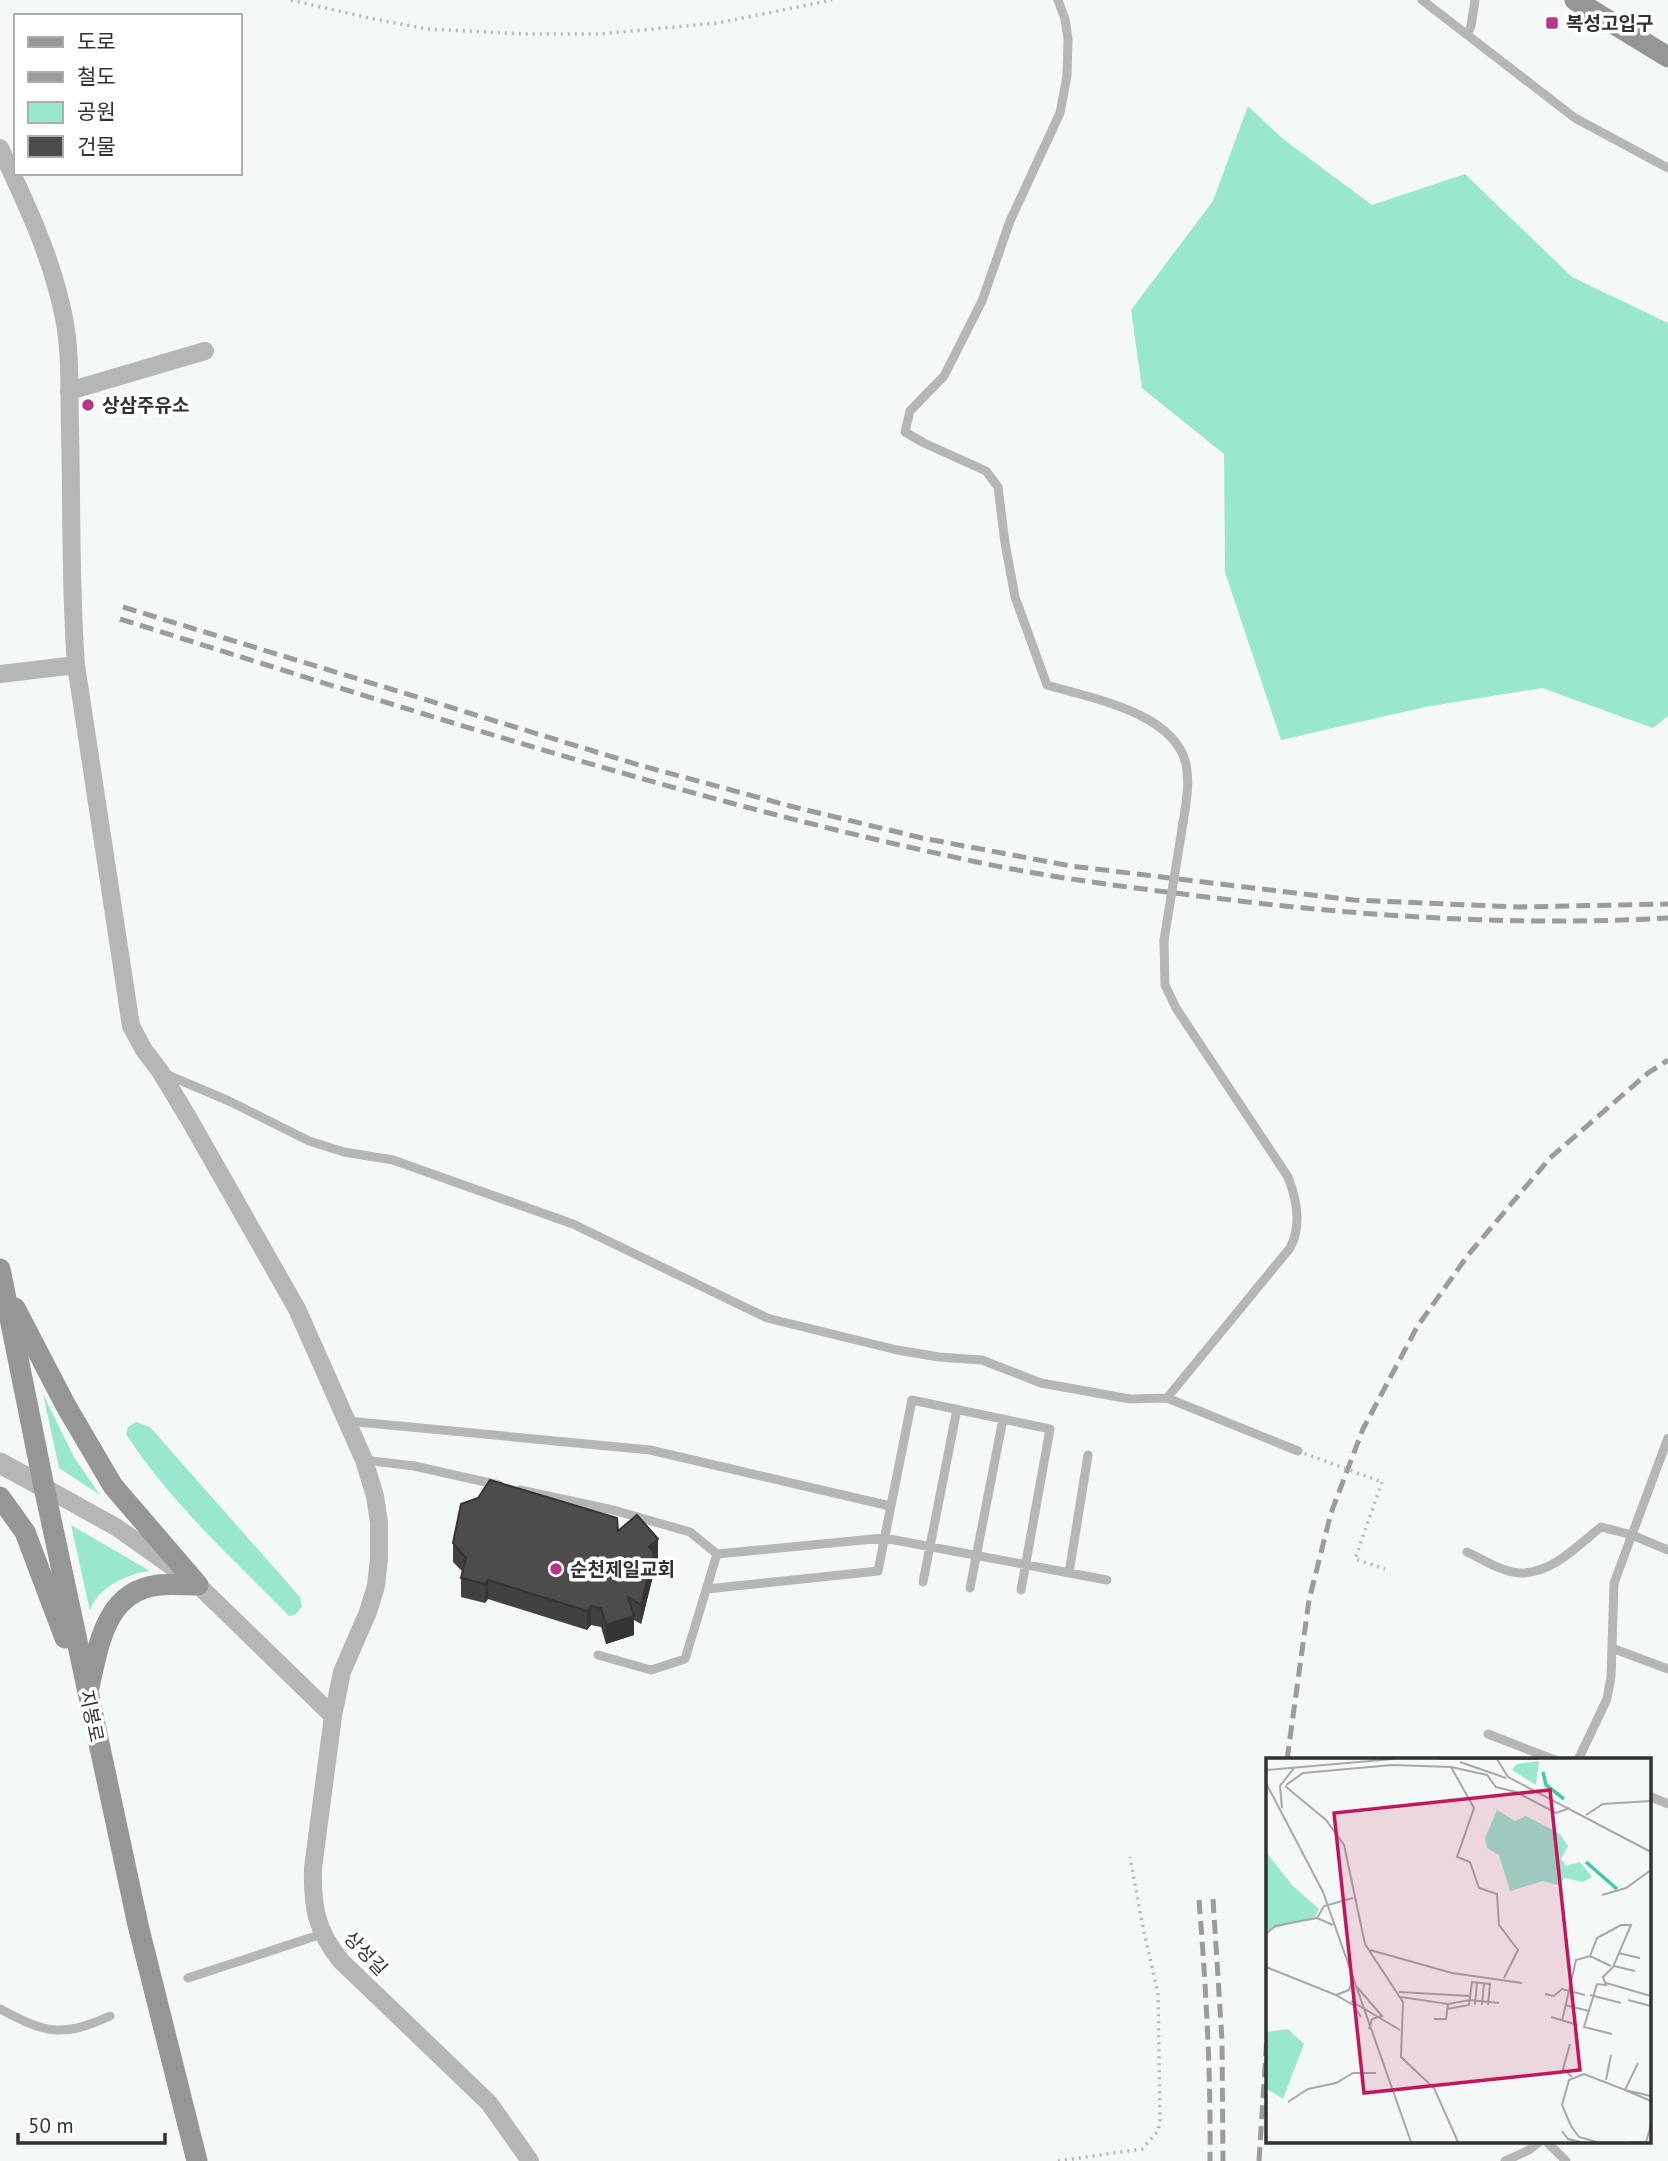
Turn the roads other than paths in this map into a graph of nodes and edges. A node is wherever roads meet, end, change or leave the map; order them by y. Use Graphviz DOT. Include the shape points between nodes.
graph roads {
  1 [pos="1058,0"];
  2 [pos="1422,0"];
  3 [pos="1475,0"];
  4 [pos="1575,0"];
  5 [pos="1467,35"];
  6 [pos="1668,57"];
  7 [pos="0,148"];
  8 [pos="1668,168"];
  9 [pos="205,351"];
  10 [pos="69,391"];
  11 [pos="76,664"];
  12 [pos="0,674"];
  13 [pos="160,1071"];
  14 [pos="1,1284"];
  15 [pos="1167,1398"];
  16 [pos="957,1409"];
  17 [pos="1003,1419"];
  18 [pos="347,1421"];
  19 [pos="1668,1438"];
  20 [pos="1298,1451"];
  21 [pos="1088,1455"];
  22 [pos="363,1460"];
  23 [pos="0,1463"];
  24 [pos="44,1487"];
  25 [pos="0,1497"];
  26 [pos="890,1506"];
  27 [pos="1632,1535"];
  28 [pos="884,1538"];
  29 [pos="930,1546"];
  30 [pos="1668,1550"];
  31 [pos="1467,1552"];
  32 [pos="717,1554"];
  33 [pos="977,1555"];
  34 [pos="1026,1564"];
  35 [pos="1069,1573"];
  36 [pos="1107,1580"];
  37 [pos="923,1582"];
  38 [pos="198,1585"];
  39 [pos="707,1588"];
  40 [pos="970,1588"];
  41 [pos="1021,1590"];
  42 [pos="1612,1648"];
  43 [pos="598,1655"];
  44 [pos="1668,1669"];
  45 [pos="88,1695"];
  46 [pos="333,1716"];
  47 [pos="1488,1734"];
  48 [pos="1550,1758"];
  49 [pos="1579,1758"];
  50 [pos="1650,1796"];
  51 [pos="1668,1804"];
  52 [pos="322,1934"];
  53 [pos="188,1978"];
  54 [pos="0,2009"];
  55 [pos="110,2016"];
  56 [pos="1537,2144"];
  57 [pos="1549,2144"];
  58 [pos="197,2161"];
  59 [pos="530,2161"];
  60 [pos="1505,2161"];
  61 [pos="1566,2161"];
  1 -- 15 [label="lane, bridge" via="1068,39 1060,113 1010,221 982,301 944,376 910,411 905,432 986,471 998,487 1016,597 1047,685 1140,714 1181,751 1188,776 1164,940 1165,985 1176,1009 1288,1177 1298,1219 1290,1248"];
  2 -- 5 [label="lane"];
  3 -- 5 [label="lane"];
  4 -- 6 [label="main road"];
  5 -- 8 [label="lane" via="1575,118"];
  7 -- 10 [label="street, 상성길" via="52,270 64,320"];
  9 -- 10 [label="street"];
  10 -- 11 [label="street, 상성길"];
  11 -- 12 [label="street"];
  11 -- 13 [label="street, 상성길" via="126,1003 136,1036"];
  13 -- 15 [label="lane" via="309,1141 393,1160 573,1224 768,1318 897,1350 982,1360 1041,1382 1130,1398"];
  13 -- 18 [label="street, 상성길" via="297,1309"];
  14 -- 24 [label="main road, 지봉로"];
  14 -- 38 [label="main road" via="113,1486"];
  15 -- 20 [label="lane"];
  16 -- 17 [label="lane"];
  16 -- 26 [label="lane" via="912,1400"];
  16 -- 29 [label="lane"];
  17 -- 33 [label="lane"];
  17 -- 34 [label="lane" via="1050,1429"];
  18 -- 22 [label="street, 상성길"];
  18 -- 26 [label="lane" via="650,1450"];
  19 -- 27 [label="lane"];
  21 -- 35 [label="lane"];
  22 -- 32 [label="lane" via="415,1466 613,1510 690,1532"];
  22 -- 46 [label="street, 상성길" via="379,1522 376,1586 342,1672"];
  23 -- 24 [label="street"];
  24 -- 38 [label="street" via="116,1527"];
  24 -- 45 [label="main road, 지봉로"];
  25 -- 45 [label="main road" via="24,1532"];
  26 -- 28 [label="lane"];
  27 -- 30 [label="lane"];
  27 -- 31 [label="lane" via="1601,1528 1555,1564 1517,1573"];
  27 -- 42 [label="lane" via="1614,1583"];
  28 -- 29 [label="lane"];
  28 -- 32 [label="lane"];
  28 -- 39 [label="lane" via="878,1571"];
  29 -- 33 [label="lane"];
  29 -- 37 [label="lane"];
  32 -- 39 [label="lane"];
  33 -- 34 [label="lane"];
  33 -- 40 [label="lane"];
  34 -- 35 [label="lane"];
  34 -- 41 [label="lane"];
  35 -- 36 [label="lane"];
  38 -- 45 [label="main road" via="157,1585 141,1590 109,1615"];
  38 -- 46 [label="street"];
  39 -- 43 [label="lane" via="685,1659 651,1670"];
  42 -- 44 [label="lane"];
  42 -- 49 [label="lane" via="1607,1699"];
  45 -- 58 [label="main road, 지봉로" via="138,1925"];
  46 -- 52 [label="street, 상성길" via="313,1868 312,1891"];
  47 -- 48 [label="lane"];
  50 -- 51 [label="lane"];
  52 -- 53 [label="lane"];
  52 -- 59 [label="street, 상성길" via="341,1961 489,2103"];
  54 -- 55 [label="lane" via="51,2030 82,2028"];
  56 -- 60 [label="lane"];
  57 -- 61 [label="lane"];
}
